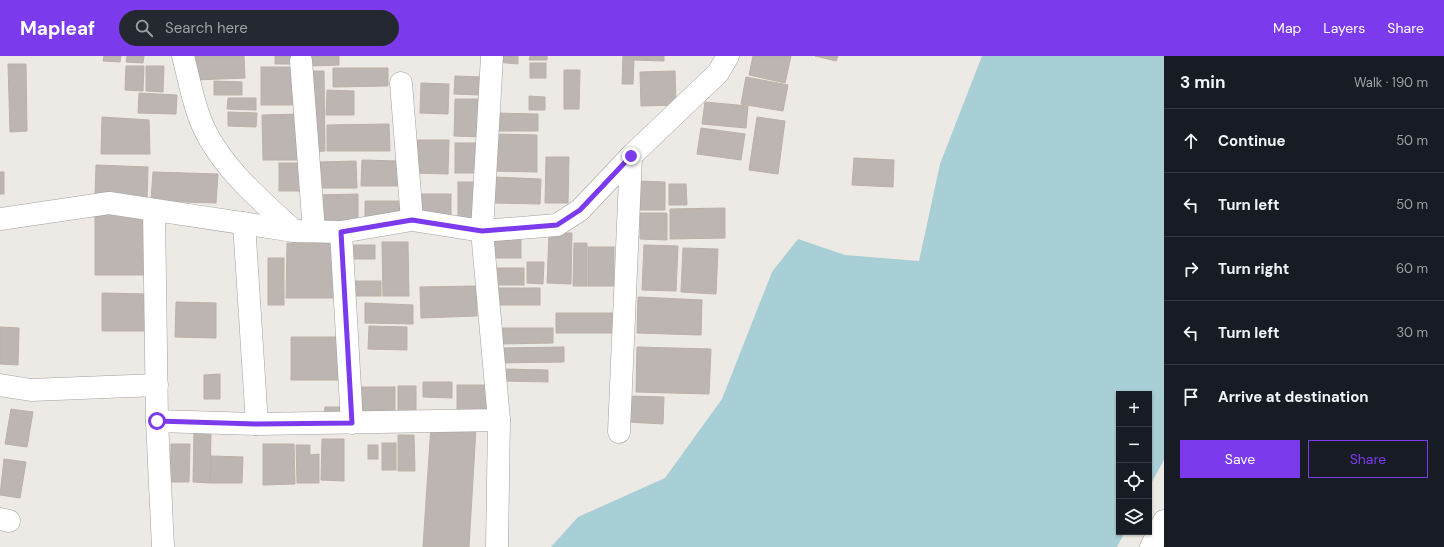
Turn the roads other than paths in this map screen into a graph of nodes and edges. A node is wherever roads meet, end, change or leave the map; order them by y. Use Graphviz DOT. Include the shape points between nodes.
graph roads {
  1 [pos="183,56"];
  2 [pos="492,56"];
  3 [pos="728,56"];
  4 [pos="301,61"];
  5 [pos="401,83"];
  6 [pos="631,156"];
  7 [pos="154,210"];
  8 [pos="0,219"];
  9 [pos="412,220"];
  10 [pos="244,223"];
  11 [pos="304,231"];
  12 [pos="482,231"];
  13 [pos="341,232"];
  14 [pos="0,385"];
  15 [pos="157,385"];
  16 [pos="499,420"];
  17 [pos="157,421"];
  18 [pos="352,423"];
  19 [pos="257,424"];
  20 [pos="619,432"];
  21 [pos="1164,521"];
  22 [pos="162,547"];
  23 [pos="496,547"];
  24 [pos="1151,547"];
  1 -- 11 [label="street" via="208,138 234,175"];
  2 -- 12 [label="street"];
  3 -- 6 [label="street" via="718,73"];
  4 -- 11 [label="street"];
  5 -- 9 [label="street"];
  6 -- 12 [label="street" via="580,210 557,225"];
  6 -- 20 [label="street"];
  7 -- 8 [label="street" via="109,203"];
  7 -- 10 [label="street"];
  7 -- 15 [label="street"];
  9 -- 12 [label="street"];
  9 -- 13 [label="street"];
  10 -- 11 [label="street"];
  10 -- 19 [label="street"];
  11 -- 13 [label="street"];
  12 -- 16 [label="street"];
  13 -- 18 [label="street"];
  14 -- 15 [label="street" via="31,390"];
  15 -- 17 [label="street"];
  16 -- 18 [label="street"];
  16 -- 23 [label="street"];
  17 -- 19 [label="street"];
  17 -- 22 [label="street"];
  18 -- 19 [label="street"];
  21 -- 24 [label="street"];
}
